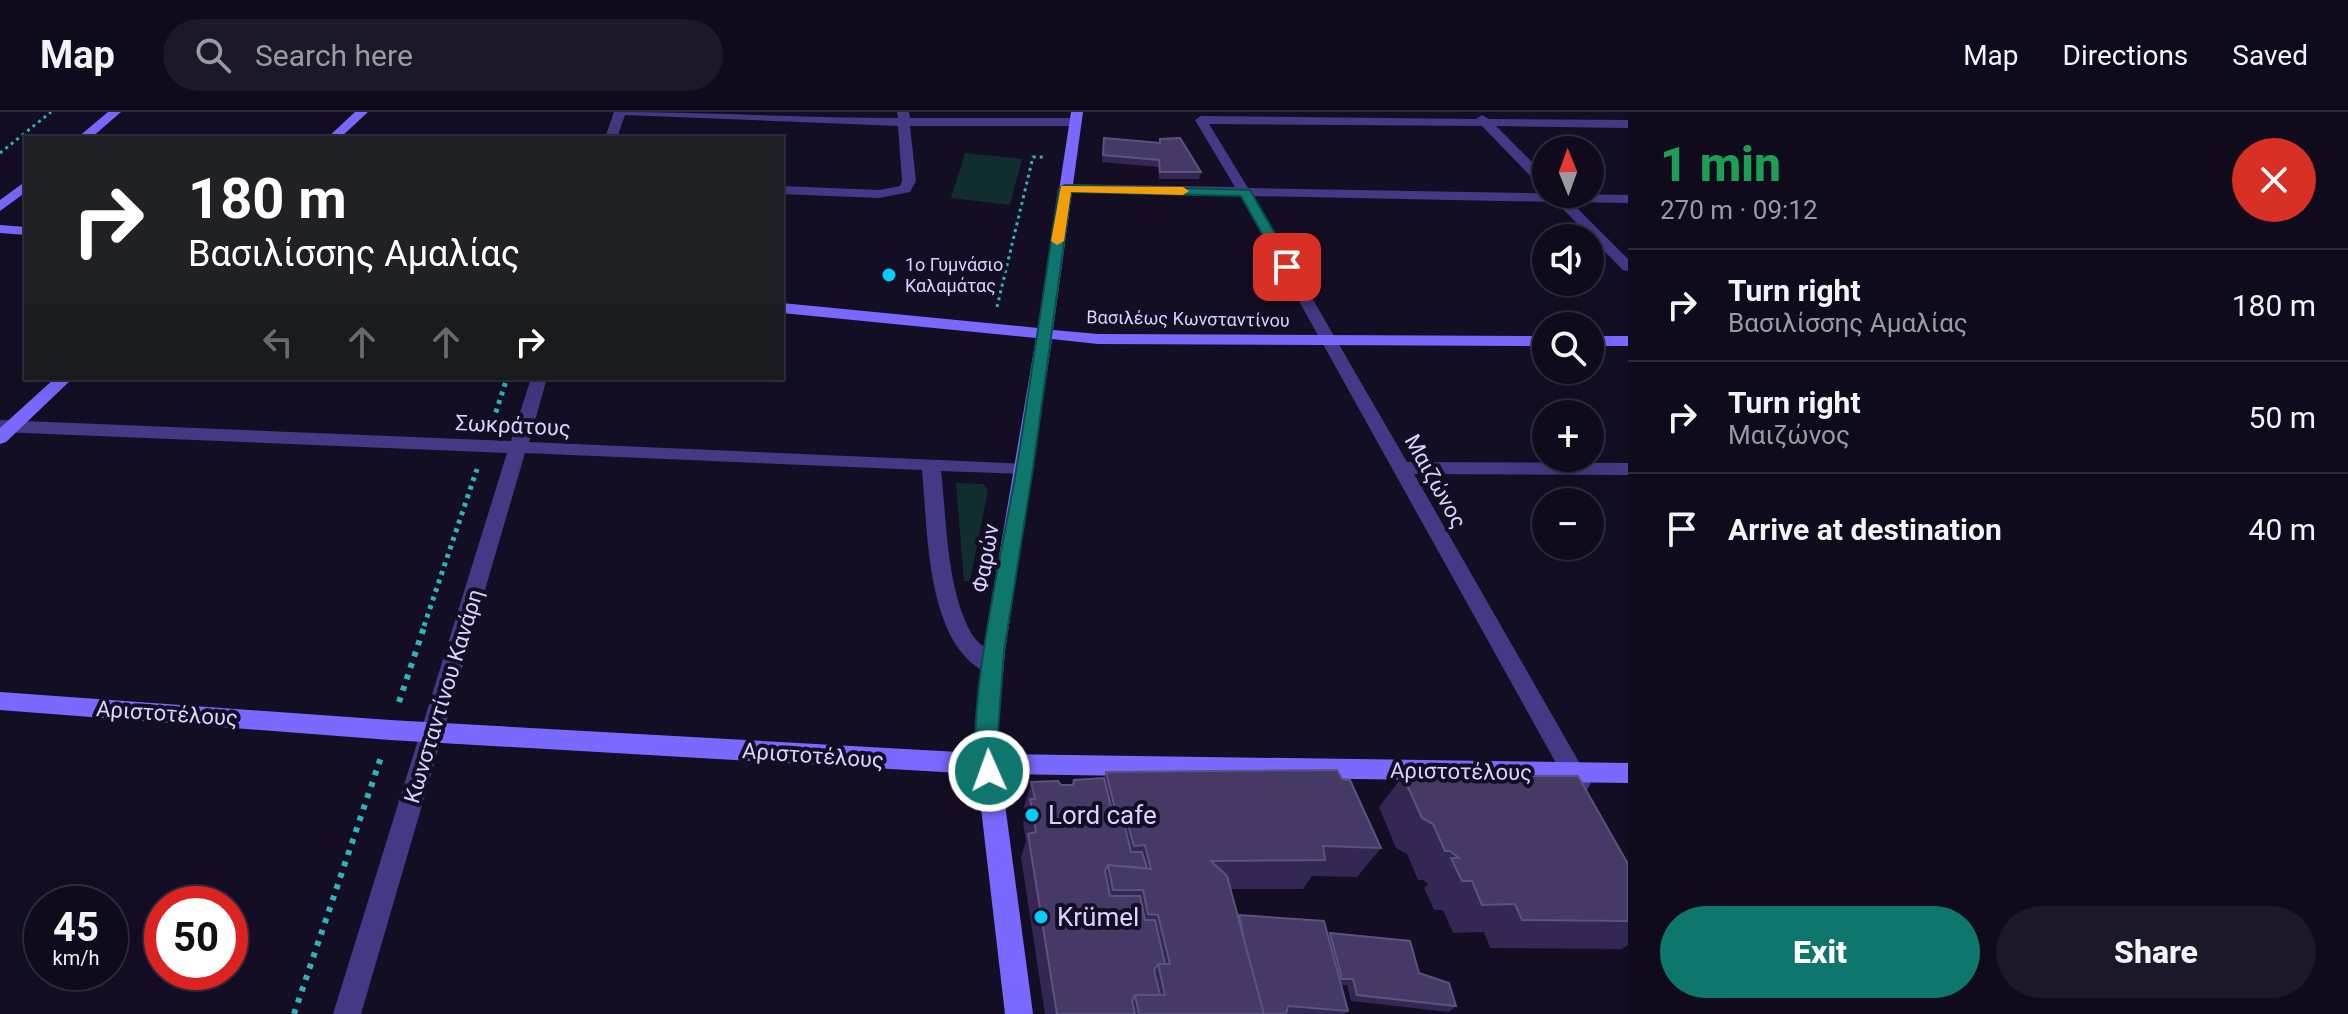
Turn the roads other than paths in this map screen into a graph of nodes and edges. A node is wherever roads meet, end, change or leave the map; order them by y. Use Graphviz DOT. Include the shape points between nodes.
graph roads {
  1 [pos="115,112"];
  2 [pos="362,112"];
  3 [pos="620,112"];
  4 [pos="628,112"];
  5 [pos="1475,112"];
  6 [pos="1076,117"];
  7 [pos="903,118"];
  8 [pos="1487,124"];
  9 [pos="1628,124"];
  10 [pos="85,136"];
  11 [pos="335,136"];
  12 [pos="612,136"];
  13 [pos="1532,170"];
  14 [pos="24,187"];
  15 [pos="1065,188"];
  16 [pos="784,190"];
  17 [pos="1245,193"];
  18 [pos="1532,196"];
  19 [pos="1604,198"];
  20 [pos="1628,199"];
  21 [pos="0,207"];
  22 [pos="1570,208"];
  23 [pos="0,229"];
  24 [pos="24,231"];
  25 [pos="1628,267"];
  26 [pos="784,308"];
  27 [pos="1043,335"];
  28 [pos="1329,341"];
  29 [pos="1532,341"];
  30 [pos="1604,341"];
  31 [pos="1628,341"];
  32 [pos="63,380"];
  33 [pos="538,380"];
  34 [pos="4,430"];
  35 [pos="517,449"];
  36 [pos="931,465"];
  37 [pos="1025,468"];
  38 [pos="1401,468"];
  39 [pos="1628,469"];
  40 [pos="993,666"];
  41 [pos="0,701"];
  42 [pos="433,731"];
  43 [pos="988,764"];
  44 [pos="1573,772"];
  45 [pos="1628,773"];
  46 [pos="1589,799"];
  47 [pos="347,1014"];
  48 [pos="1019,1014"];
  1 -- 10 [label="street"];
  2 -- 11 [label="street"];
  3 -- 12 [label="street"];
  4 -- 7 [label="street"];
  5 -- 8 [label="street"];
  6 -- 7 [label="street" via="1055,122"];
  6 -- 15 [label="street, Φαρών"];
  7 -- 16 [label="street" via="909,181 905,189 879,194"];
  8 -- 9 [label="street"];
  8 -- 13 [label="street"];
  8 -- 17 [label="street, Μαιζώνος" via="1201,120"];
  14 -- 21 [label="street"];
  15 -- 17 [label="street"];
  15 -- 27 [label="street, Φαρών"];
  17 -- 18 [label="street"];
  17 -- 28 [label="street, Μαιζώνος"];
  19 -- 20 [label="street"];
  22 -- 25 [label="street"];
  23 -- 24 [label="street"];
  26 -- 27 [label="street, Βασιλέως Κωνσταντίνου"];
  27 -- 28 [label="street, Βασιλέως Κωνσταντίνου"];
  27 -- 37 [label="street, Φαρών"];
  28 -- 29 [label="street, Βασιλέως Κωνσταντίνου"];
  28 -- 38 [label="street, Μαιζώνος"];
  30 -- 31 [label="street"];
  32 -- 34 [label="street"];
  33 -- 35 [label="street, Κωνσταντίνου Κανάρη"];
  34 -- 35 [label="street, Σωκράτους"];
  35 -- 36 [label="street, Σωκράτους"];
  35 -- 42 [label="street, Κωνσταντίνου Κανάρη"];
  36 -- 37 [label="street, Σωκράτους"];
  36 -- 40 [label="street" via="956,622 969,648"];
  37 -- 40 [label="street, Φαρών"];
  38 -- 39 [label="street"];
  38 -- 44 [label="street, Μαιζώνος"];
  40 -- 43 [label="street, Φαρών"];
  41 -- 42 [label="street, Αριστοτέλους"];
  42 -- 43 [label="street, Αριστοτέλους"];
  42 -- 47 [label="street, Κωνσταντίνου Κανάρη"];
  43 -- 44 [label="street, Αριστοτέλους"];
  43 -- 48 [label="street, Φαρών"];
  44 -- 45 [label="street, Αριστοτέλους"];
  44 -- 46 [label="street, Μαιζώνος"];
}
